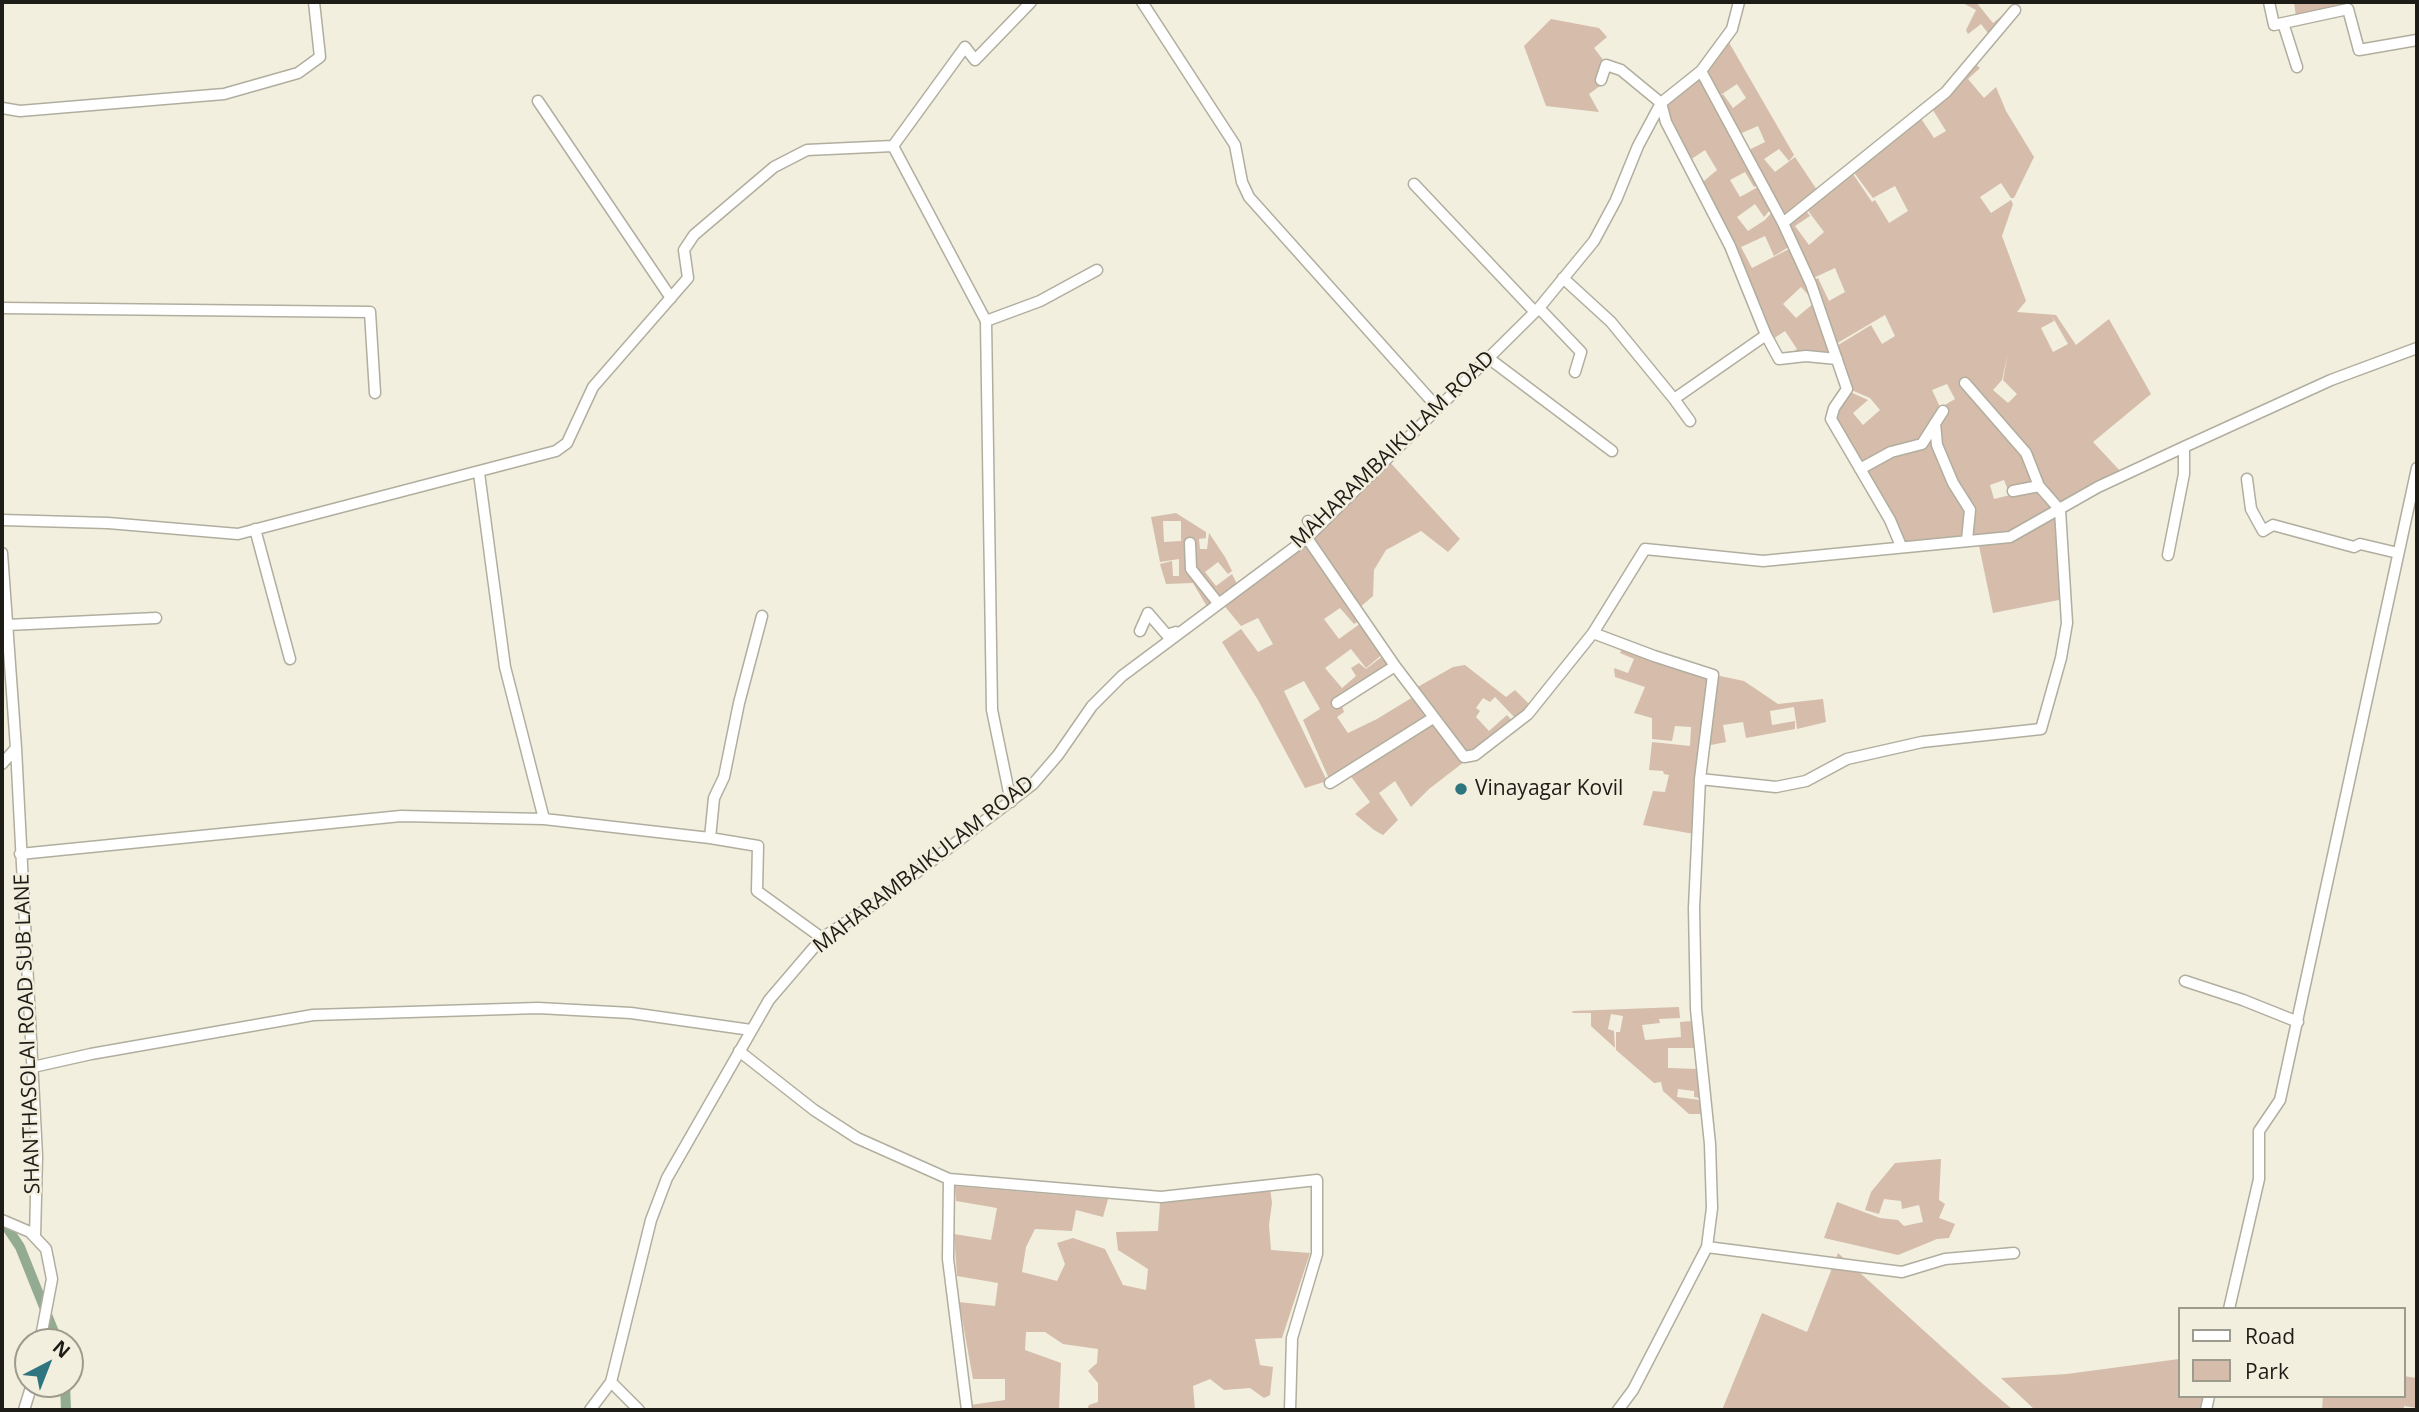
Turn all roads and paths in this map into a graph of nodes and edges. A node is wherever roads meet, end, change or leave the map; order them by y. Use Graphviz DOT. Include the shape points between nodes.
graph roads {
  1 [pos="314,2"];
  2 [pos="1031,2"];
  3 [pos="1142,2"];
  4 [pos="1739,2"];
  5 [pos="2269,2"];
  6 [pos="2015,10"];
  7 [pos="2283,23"];
  8 [pos="2417,40"];
  9 [pos="2297,67"];
  10 [pos="1701,71"];
  11 [pos="1601,80"];
  12 [pos="538,101"];
  13 [pos="1661,103"];
  14 [pos="2,108"];
  15 [pos="893,146"];
  16 [pos="1414,184"];
  17 [pos="1783,223"];
  18 [pos="1097,270"];
  19 [pos="1563,278"];
  20 [pos="671,298"];
  21 [pos="2,308"];
  22 [pos="1537,310"];
  23 [pos="986,321"];
  24 [pos="1766,335"];
  25 [pos="2417,348"];
  26 [pos="1487,357"];
  27 [pos="1837,359"];
  28 [pos="1575,372"];
  29 [pos="1965,383"];
  30 [pos="374,393"];
  31 [pos="1674,399"];
  32 [pos="1437,407"];
  33 [pos="1943,411"];
  34 [pos="1690,421"];
  35 [pos="1935,423"];
  36 [pos="2183,447"];
  37 [pos="1612,451"];
  38 [pos="2417,468"];
  39 [pos="1860,469"];
  40 [pos="479,473"];
  41 [pos="2247,480"];
  42 [pos="2039,486"];
  43 [pos="2013,491"];
  44 [pos="2060,510"];
  45 [pos="2,520"];
  46 [pos="1308,521"];
  47 [pos="255,529"];
  48 [pos="1316,529"];
  49 [pos="1307,538"];
  50 [pos="1967,540"];
  51 [pos="1190,543"];
  52 [pos="1901,546"];
  53 [pos="2,553"];
  54 [pos="2398,553"];
  55 [pos="2168,555"];
  56 [pos="1218,603"];
  57 [pos="762,616"];
  58 [pos="156,618"];
  59 [pos="7,625"];
  60 [pos="1183,630"];
  61 [pos="1140,631"];
  62 [pos="1593,633"];
  63 [pos="290,659"];
  64 [pos="1395,666"];
  65 [pos="1337,703"];
  66 [pos="1433,718"];
  67 [pos="16,748"];
  68 [pos="2,764"];
  69 [pos="1700,779"];
  70 [pos="1330,783"];
  71 [pos="1011,802"];
  72 [pos="544,819"];
  73 [pos="710,838"];
  74 [pos="20,854"];
  75 [pos="822,938"];
  76 [pos="2185,981"];
  77 [pos="2298,1022"];
  78 [pos="751,1030"];
  79 [pos="739,1051"];
  80 [pos="33,1067"];
  81 [pos="949,1179"];
  82 [pos="2,1220"];
  83 [pos="35,1237"];
  84 [pos="1707,1247"];
  85 [pos="2014,1253"];
  86 [pos="2229,1307"];
  87 [pos="43,1328"];
  88 [pos="611,1382"];
  89 [pos="590,1410"];
  90 [pos="639,1410"];
  91 [pos="967,1410"];
  92 [pos="1290,1410"];
  93 [pos="1618,1410"];
  1 -- 14 [label="street" via="320,57 298,73 224,94 20,111"];
  2 -- 15 [label="street" via="975,60 965,47"];
  3 -- 32 [label="street" via="1235,145 1249,197"];
  4 -- 10 [label="street, MAHARAMBAIKULAM ROAD" via="1732,29"];
  5 -- 7 [label="street" via="2274,25"];
  6 -- 17 [label="street" via="1946,92"];
  7 -- 8 [label="street" via="2347,9 2358,50"];
  7 -- 9 [label="street"];
  10 -- 13 [label="street, MAHARAMBAIKULAM ROAD"];
  10 -- 17 [label="street"];
  11 -- 13 [label="street" via="1606,65 1614,67"];
  12 -- 20 [label="street"];
  13 -- 19 [label="street, MAHARAMBAIKULAM ROAD" via="1594,241"];
  13 -- 24 [label="street"];
  15 -- 20 [label="street" via="807,150 774,167 694,235 684,250 688,278"];
  15 -- 23 [label="street"];
  16 -- 22 [label="street"];
  17 -- 27 [label="street" via="1811,284"];
  18 -- 23 [label="street" via="1040,301"];
  19 -- 22 [label="street, MAHARAMBAIKULAM ROAD"];
  19 -- 31 [label="street" via="1611,322"];
  20 -- 40 [label="street" via="593,387 567,443 556,452"];
  21 -- 30 [label="street" via="370,312"];
  22 -- 26 [label="street, MAHARAMBAIKULAM ROAD"];
  22 -- 28 [label="street" via="1581,352"];
  23 -- 71 [label="street" via="992,710"];
  24 -- 27 [label="street" via="1780,359"];
  24 -- 31 [label="street"];
  25 -- 36 [label="street" via="2331,380"];
  26 -- 32 [label="street, MAHARAMBAIKULAM ROAD"];
  26 -- 37 [label="street"];
  27 -- 39 [label="street" via="1847,389 1831,419"];
  29 -- 42 [label="street" via="2026,453"];
  31 -- 34 [label="street"];
  32 -- 48 [label="street, MAHARAMBAIKULAM ROAD"];
  33 -- 35 [label="street"];
  35 -- 39 [label="street" via="1922,444 1891,452"];
  35 -- 50 [label="street" via="1937,445 1970,510"];
  36 -- 44 [label="street"];
  36 -- 55 [label="street" via="2183,474"];
  38 -- 54 [label="street"];
  39 -- 52 [label="street"];
  40 -- 47 [label="street"];
  40 -- 72 [label="street" via="505,667"];
  41 -- 54 [label="street" via="2251,509 2263,531 2273,525 2354,547 2360,544"];
  42 -- 43 [label="street"];
  42 -- 44 [label="street"];
  44 -- 50 [label="street" via="2010,537"];
  44 -- 69 [label="street" via="2067,622 2041,729 1922,743 1847,758 1806,780 1776,787"];
  45 -- 47 [label="street" via="238,534"];
  46 -- 48 [label="street"];
  47 -- 63 [label="street"];
  48 -- 49 [label="street, MAHARAMBAIKULAM ROAD"];
  49 -- 56 [label="street, MAHARAMBAIKULAM ROAD"];
  49 -- 64 [label="street"];
  50 -- 52 [label="street"];
  51 -- 56 [label="street" via="1191,569"];
  52 -- 62 [label="street" via="1763,561 1645,549"];
  53 -- 59 [label="street, SHANTHASOLAI ROAD SUB LANE"];
  54 -- 77 [label="street"];
  56 -- 60 [label="street, MAHARAMBAIKULAM ROAD"];
  57 -- 73 [label="street" via="724,777 713,798"];
  58 -- 59 [label="street"];
  59 -- 67 [label="street, SHANTHASOLAI ROAD SUB LANE"];
  60 -- 61 [label="street" via="1167,635 1148,613"];
  60 -- 71 [label="street, MAHARAMBAIKULAM ROAD" via="1122,676 1092,706 1033,784"];
  62 -- 66 [label="street" via="1528,715 1475,755 1464,757"];
  62 -- 69 [label="street" via="1713,675"];
  64 -- 65 [label="street"];
  64 -- 66 [label="street"];
  66 -- 70 [label="street"];
  67 -- 68 [label="street"];
  67 -- 74 [label="street, SHANTHASOLAI ROAD SUB LANE"];
  69 -- 84 [label="street" via="1694,920 1696,1009 1710,1144 1712,1208"];
  71 -- 75 [label="street, MAHARAMBAIKULAM ROAD"];
  72 -- 73 [label="street"];
  72 -- 74 [label="street" via="401,816"];
  73 -- 75 [label="street" via="758,846 757,891"];
  74 -- 80 [label="street, SHANTHASOLAI ROAD SUB LANE"];
  75 -- 78 [label="street, MAHARAMBAIKULAM ROAD" via="769,1000"];
  76 -- 77 [label="street"];
  77 -- 86 [label="street" via="2280,1100 2259,1130 2259,1179"];
  78 -- 79 [label="street, MAHARAMBAIKULAM ROAD"];
  78 -- 80 [label="street" via="631,1013 538,1008 313,1015"];
  79 -- 81 [label="street" via="857,1138"];
  79 -- 88 [label="street, MAHARAMBAIKULAM ROAD" via="667,1178"];
  80 -- 83 [label="street, SHANTHASOLAI ROAD SUB LANE"];
  81 -- 91 [label="street" via="948,1259"];
  81 -- 92 [label="street" via="1161,1197 1317,1180 1317,1254 1292,1338"];
  82 -- 83 [label="street"];
  83 -- 87 [label="street" via="46,1249 52,1279"];
  84 -- 85 [label="street" via="1902,1272 1945,1259"];
  84 -- 93 [label="street" via="1633,1390"];
  88 -- 89 [label="street, MAHARAMBAIKULAM ROAD"];
  88 -- 90 [label="street"];
}
